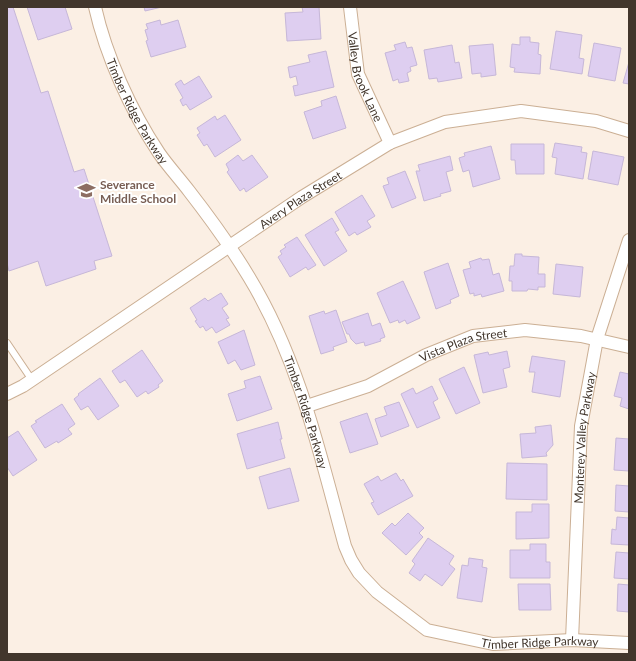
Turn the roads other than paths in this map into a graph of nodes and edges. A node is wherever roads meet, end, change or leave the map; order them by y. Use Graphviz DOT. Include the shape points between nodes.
graph roads {
  1 [pos="94,7"];
  2 [pos="350,7"];
  3 [pos="629,131"];
  4 [pos="390,143"];
  5 [pos="629,240"];
  6 [pos="230,247"];
  7 [pos="597,339"];
  8 [pos="7,343"];
  9 [pos="629,347"];
  10 [pos="32,380"];
  11 [pos="7,394"];
  12 [pos="307,406"];
  13 [pos="572,640"];
  14 [pos="629,643"];
  1 -- 6 [label="street, Timber Ridge Parkway" via="113,64 131,104 159,152"];
  2 -- 4 [label="street, Valley Brook Lane" via="358,74"];
  3 -- 4 [label="street, Avery Plaza Street" via="596,120 521,111 445,122"];
  4 -- 6 [label="street, Avery Plaza Street" via="302,197"];
  5 -- 7 [label="street, Monterey Valley Parkway"];
  6 -- 10 [label="street, Avery Plaza Street"];
  6 -- 12 [label="street, Timber Ridge Parkway" via="269,312"];
  7 -- 9 [label="street, Vista Plaza Street"];
  7 -- 12 [label="street, Vista Plaza Street" via="525,330 473,336 426,355 368,386"];
  7 -- 13 [label="street, Monterey Valley Parkway" via="581,426"];
  8 -- 10 [label="lane"];
  10 -- 11 [label="street, Avery Plaza Street"];
  12 -- 13 [label="street, Timber Ridge Parkway" via="345,546 359,573 377,592 427,630 493,644"];
  13 -- 14 [label="street, Timber Ridge Parkway"];
}
